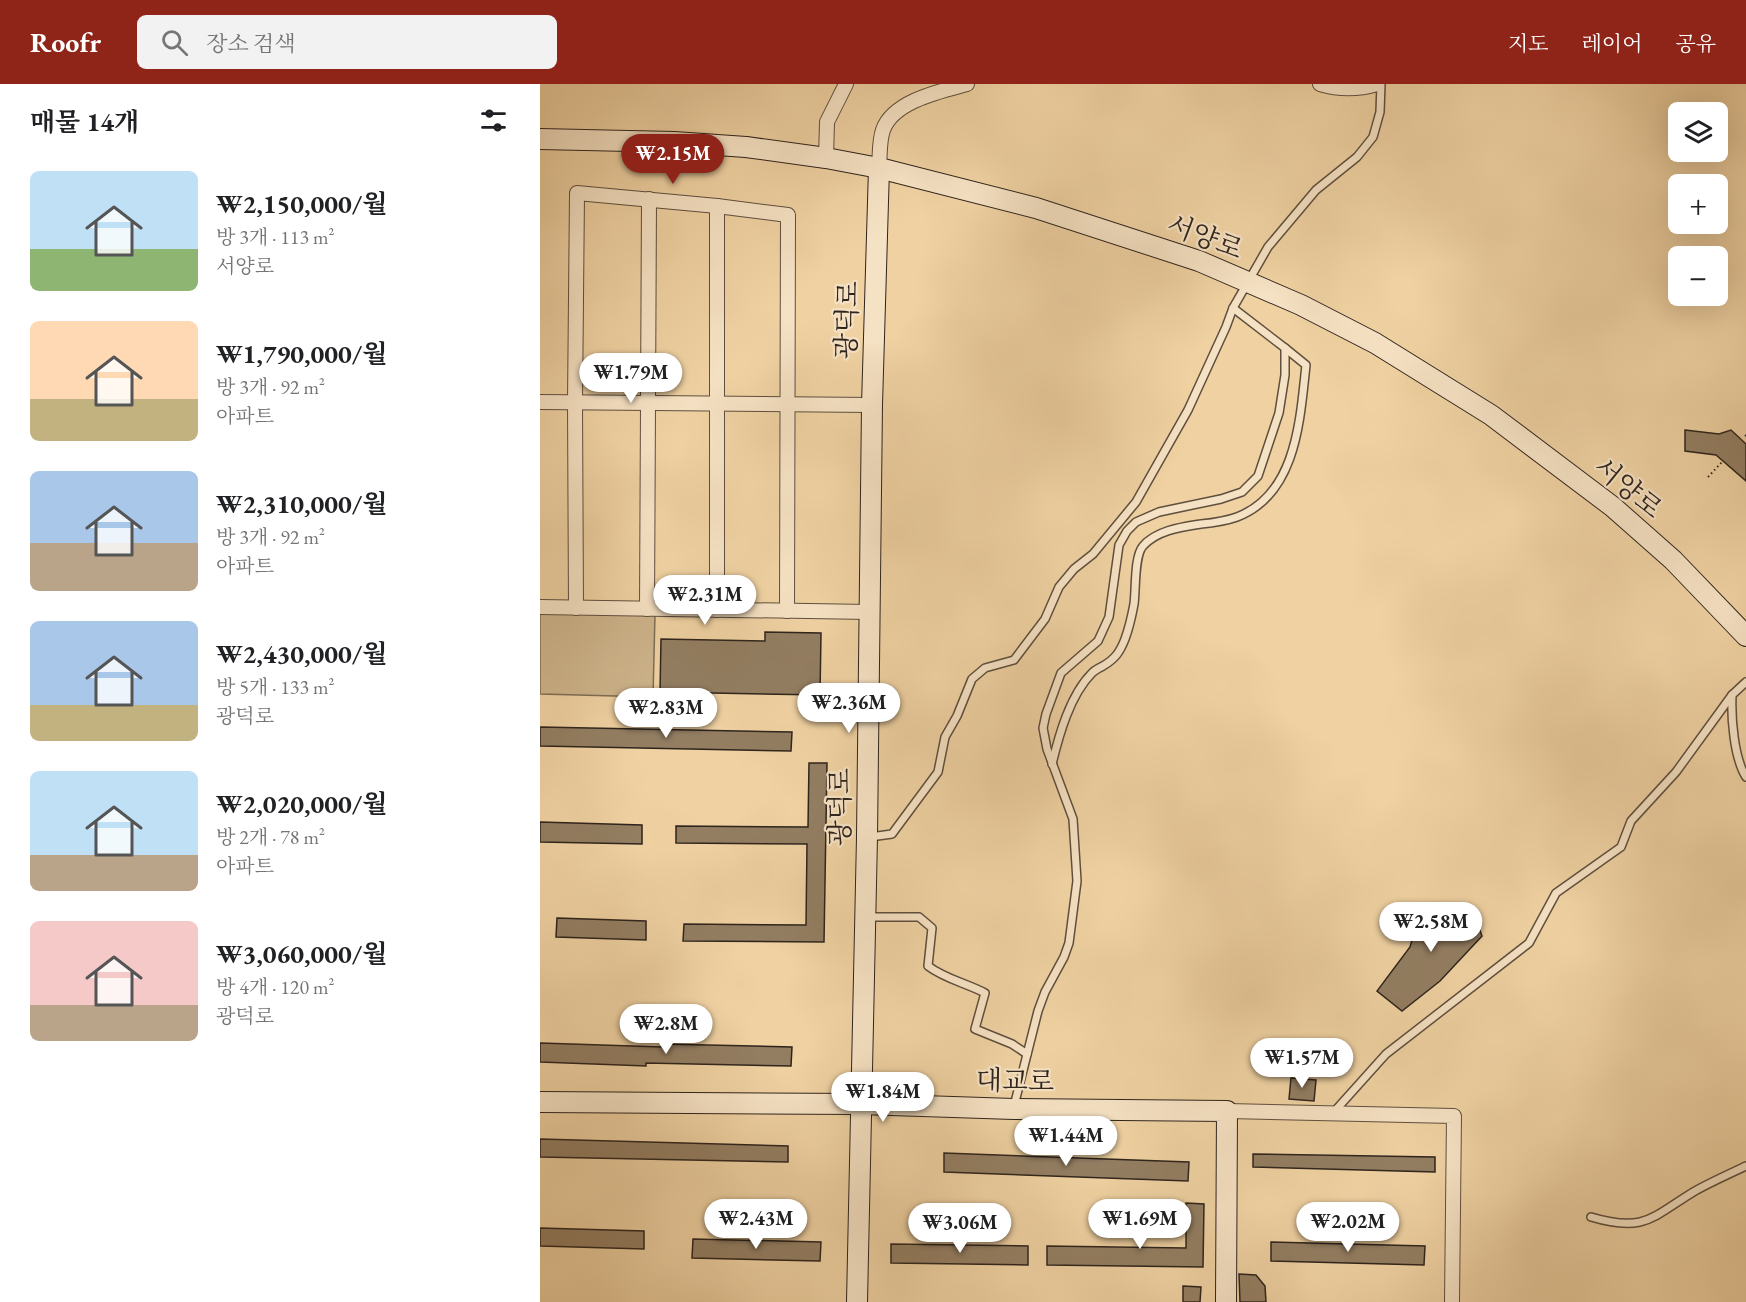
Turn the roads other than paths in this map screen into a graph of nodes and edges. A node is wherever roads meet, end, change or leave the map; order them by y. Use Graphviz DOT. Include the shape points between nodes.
graph roads {
  1 [pos="846,84"];
  2 [pos="967,84"];
  3 [pos="1320,84"];
  4 [pos="1379,84"];
  5 [pos="540,139"];
  6 [pos="826,158"];
  7 [pos="879,168"];
  8 [pos="649,199"];
  9 [pos="717,206"];
  10 [pos="1249,283"];
  11 [pos="1233,308"];
  12 [pos="1285,348"];
  13 [pos="540,402"];
  14 [pos="575,402"];
  15 [pos="647,403"];
  16 [pos="717,403"];
  17 [pos="787,404"];
  18 [pos="872,405"];
  19 [pos="540,607"];
  20 [pos="576,608"];
  21 [pos="648,609"];
  22 [pos="717,610"];
  23 [pos="787,611"];
  24 [pos="870,612"];
  25 [pos="1746,636"];
  26 [pos="1746,682"];
  27 [pos="1732,695"];
  28 [pos="1052,764"];
  29 [pos="1746,777"];
  30 [pos="867,837"];
  31 [pos="865,917"];
  32 [pos="1028,1054"];
  33 [pos="540,1102"];
  34 [pos="861,1104"];
  35 [pos="1014,1109"];
  36 [pos="1227,1111"];
  37 [pos="1333,1113"];
  38 [pos="1746,1166"];
  39 [pos="1591,1217"];
  40 [pos="857,1302"];
  41 [pos="1226,1302"];
  42 [pos="1452,1302"];
  1 -- 6 [label="street" via="827,122"];
  2 -- 7 [label="street" via="915,100 896,114 883,130"];
  3 -- 4 [label="street" via="1337,89"];
  4 -- 10 [label="lane" via="1380,112 1373,137 1357,157 1316,190 1268,247"];
  5 -- 6 [label="street, 서양로" via="674,142"];
  6 -- 7 [label="street, 서양로"];
  7 -- 10 [label="street, 서양로" via="1036,208 1199,261"];
  7 -- 18 [label="street, 광덕로"];
  8 -- 9 [label="street"];
  8 -- 14 [label="street" via="577,193"];
  8 -- 15 [label="street"];
  9 -- 16 [label="street"];
  9 -- 17 [label="street" via="788,215"];
  10 -- 11 [label="lane"];
  10 -- 25 [label="street, 서양로" via="1375,344 1491,415 1613,507 1672,560"];
  11 -- 12 [label="lane"];
  11 -- 30 [label="lane" via="1188,410 1136,502 1094,554 1059,587 1045,619 1014,660 980,671 972,680 945,737 938,772 892,834"];
  12 -- 28 [label="lane" via="1279,413 1258,476 1242,492 1159,512 1126,531 1119,545 1109,617 1098,641 1061,673 1046,714 1042,728"];
  12 -- 28 [label="lane" via="1306,365 1296,441 1271,494 1237,517 1174,528 1141,547 1125,639 1118,656 1093,672 1082,687 1059,734"];
  13 -- 14 [label="street"];
  14 -- 15 [label="street"];
  14 -- 20 [label="street"];
  15 -- 16 [label="street"];
  15 -- 21 [label="street"];
  16 -- 17 [label="street"];
  16 -- 22 [label="street"];
  17 -- 18 [label="street"];
  17 -- 23 [label="street"];
  18 -- 24 [label="street, 광덕로"];
  19 -- 20 [label="street"];
  20 -- 21 [label="street"];
  21 -- 22 [label="street"];
  22 -- 23 [label="street"];
  23 -- 24 [label="street"];
  24 -- 30 [label="street, 광덕로"];
  26 -- 27 [label="lane"];
  27 -- 29 [label="lane" via="1740,768"];
  27 -- 37 [label="lane" via="1676,772 1631,822 1622,847 1556,893 1529,943 1386,1054"];
  28 -- 32 [label="lane" via="1073,819 1077,881 1069,943 1045,992"];
  30 -- 31 [label="street, 광덕로"];
  31 -- 32 [label="lane" via="919,917 932,928 928,966 944,977 985,993 975,1029"];
  31 -- 34 [label="street, 광덕로"];
  32 -- 35 [label="lane"];
  33 -- 34 [label="street, 대교로"];
  34 -- 35 [label="street, 대교로"];
  34 -- 40 [label="street, 광덕로"];
  35 -- 36 [label="street, 대교로"];
  36 -- 37 [label="street, 대교로"];
  36 -- 41 [label="street"];
  37 -- 42 [label="street, 대교로" via="1454,1116"];
  38 -- 39 [label="lane" via="1641,1222 1623,1224"];
}
